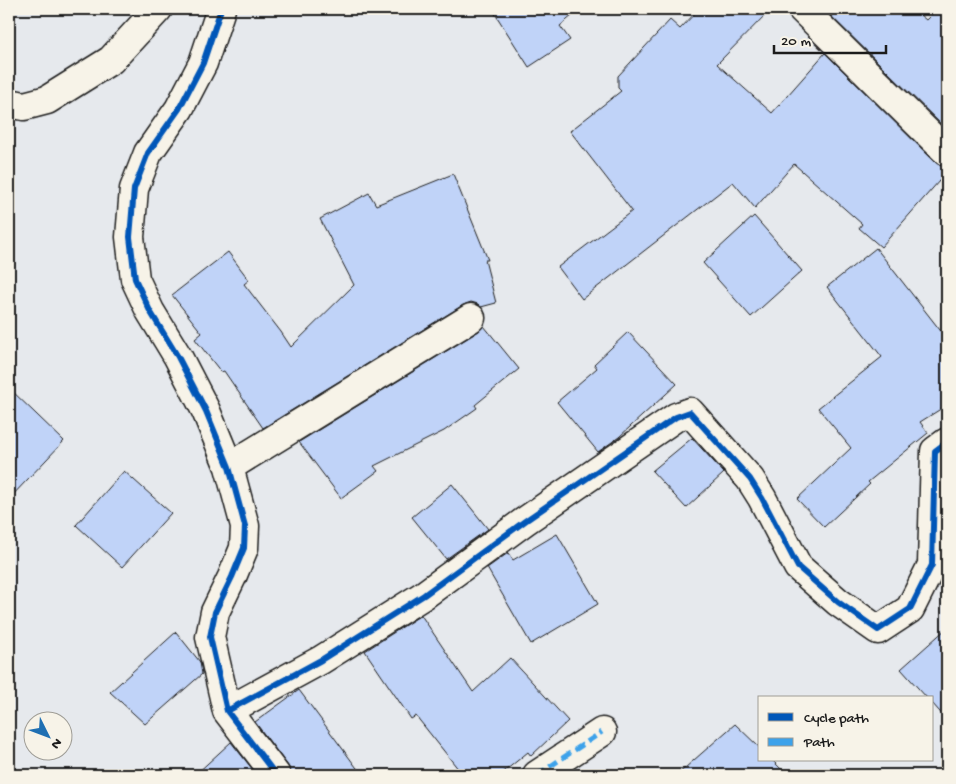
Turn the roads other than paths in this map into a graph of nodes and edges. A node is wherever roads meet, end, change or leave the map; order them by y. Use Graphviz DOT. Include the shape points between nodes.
graph roads {
  1 [pos="158,9"];
  2 [pos="221,9"];
  3 [pos="802,9"];
  4 [pos="9,103"];
  5 [pos="947,152"];
  6 [pos="471,318"];
  7 [pos="947,442"];
  8 [pos="229,467"];
  9 [pos="940,533"];
  10 [pos="227,711"];
  11 [pos="602,732"];
  12 [pos="276,775"];
  13 [pos="537,775"];
  1 -- 4 [label="street" via="111,60 47,100 24,106"];
  2 -- 8 [label="street" via="203,62 179,109 148,153 134,189 130,237 135,279 206,411"];
  3 -- 5 [label="street"];
  6 -- 8 [label="street"];
  7 -- 9 [label="street" via="935,451"];
  8 -- 10 [label="street" via="245,526 244,548 215,612 210,637"];
  9 -- 10 [label="street" via="932,565 910,609 878,630 838,602 798,567 750,479 690,412 676,417 636,444 424,595 321,660"];
  10 -- 12 [label="street"];
  11 -- 13 [label="street"];
}
